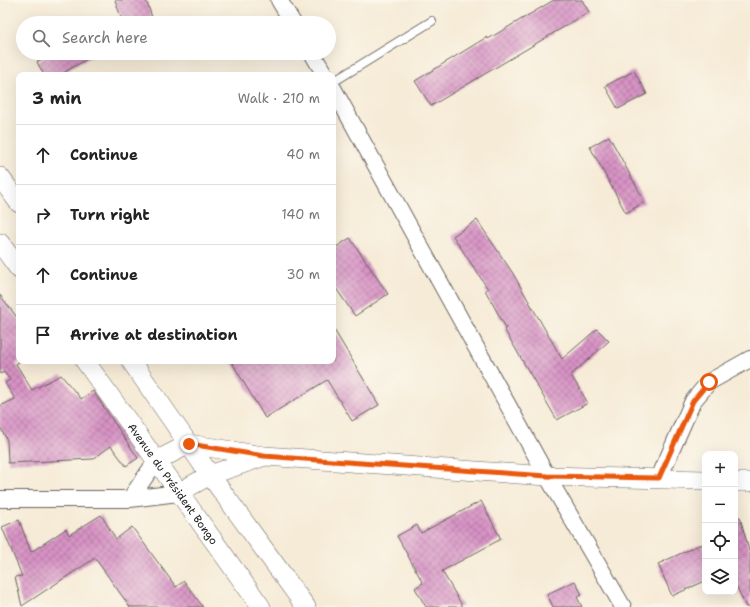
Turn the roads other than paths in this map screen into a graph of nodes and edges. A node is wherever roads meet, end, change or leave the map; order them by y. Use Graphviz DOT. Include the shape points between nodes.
graph roads {
  1 [pos="278,0"];
  2 [pos="288,16"];
  3 [pos="432,20"];
  4 [pos="316,60"];
  5 [pos="323,72"];
  6 [pos="336,80"];
  7 [pos="336,93"];
  8 [pos="0,177"];
  9 [pos="16,199"];
  10 [pos="0,243"];
  11 [pos="16,264"];
  12 [pos="750,359"];
  13 [pos="87,364"];
  14 [pos="133,364"];
  15 [pos="189,444"];
  16 [pos="264,456"];
  17 [pos="156,461"];
  18 [pos="210,475"];
  19 [pos="547,476"];
  20 [pos="659,478"];
  21 [pos="702,480"];
  22 [pos="738,482"];
  23 [pos="750,482"];
  24 [pos="178,493"];
  25 [pos="0,499"];
  26 [pos="130,499"];
  27 [pos="261,607"];
  28 [pos="306,607"];
  29 [pos="623,607"];
  1 -- 2 [label="street"];
  3 -- 6 [label="lane"];
  4 -- 5 [label="street"];
  7 -- 19 [label="street"];
  8 -- 9 [label="street"];
  10 -- 11 [label="street"];
  12 -- 20 [label="street" via="709,382 693,401"];
  13 -- 17 [label="street, Avenue du Président Bongo"];
  14 -- 15 [label="street"];
  15 -- 16 [label="street"];
  15 -- 17 [label="street"];
  15 -- 18 [label="street"];
  16 -- 18 [label="street"];
  16 -- 19 [label="street"];
  17 -- 24 [label="street, Avenue du Président Bongo"];
  17 -- 26 [label="street"];
  18 -- 24 [label="street"];
  18 -- 28 [label="street"];
  19 -- 20 [label="street"];
  19 -- 29 [label="street"];
  20 -- 21 [label="street"];
  22 -- 23 [label="street"];
  24 -- 26 [label="street"];
  24 -- 27 [label="street, Avenue du Président Bongo"];
  25 -- 26 [label="street"];
}
